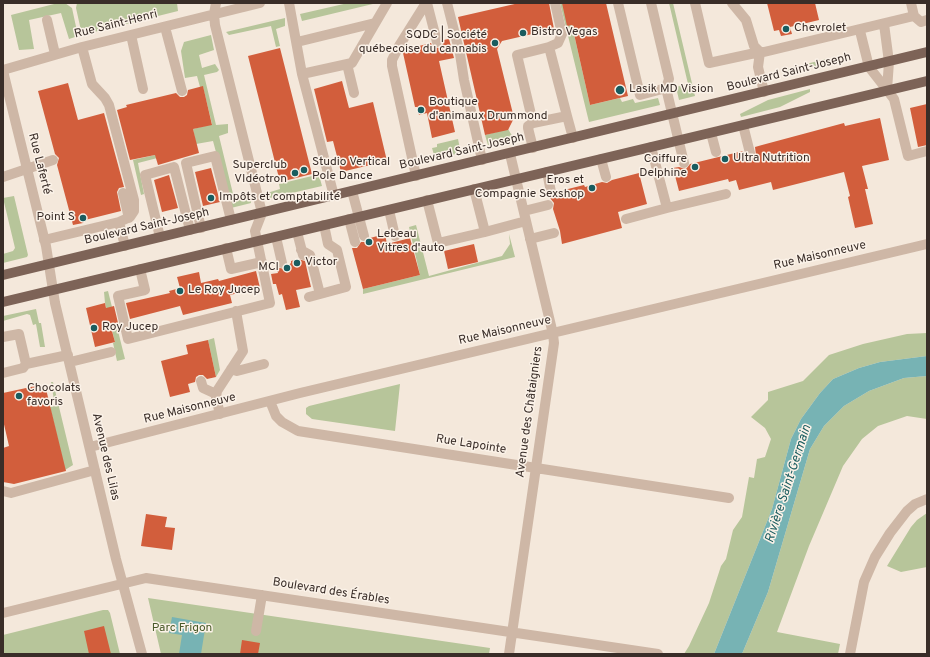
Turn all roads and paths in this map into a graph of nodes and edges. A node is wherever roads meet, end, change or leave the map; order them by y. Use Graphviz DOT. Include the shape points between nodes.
graph roads {
  1 [pos="216,3"];
  2 [pos="260,3"];
  3 [pos="289,3"];
  4 [pos="387,3"];
  5 [pos="427,3"];
  6 [pos="447,3"];
  7 [pos="555,3"];
  8 [pos="618,3"];
  9 [pos="651,3"];
  10 [pos="695,3"];
  11 [pos="732,3"];
  12 [pos="911,3"];
  13 [pos="214,14"];
  14 [pos="914,16"];
  15 [pos="47,20"];
  16 [pos="927,20"];
  17 [pos="375,23"];
  18 [pos="884,24"];
  19 [pos="165,27"];
  20 [pos="860,31"];
  21 [pos="131,35"];
  22 [pos="297,42"];
  23 [pos="437,42"];
  24 [pos="82,47"];
  25 [pos="549,47"];
  26 [pos="760,52"];
  27 [pos="927,52"];
  28 [pos="55,54"];
  29 [pos="889,62"];
  30 [pos="347,64"];
  31 [pos="869,66"];
  32 [pos="3,70"];
  33 [pos="302,74"];
  34 [pos="927,81"];
  35 [pos="666,88"];
  36 [pos="143,89"];
  37 [pos="887,90"];
  38 [pos="182,91"];
  39 [pos="764,92"];
  40 [pos="354,93"];
  41 [pos="672,114"];
  42 [pos="8,116"];
  43 [pos="567,116"];
  44 [pos="533,123"];
  45 [pos="743,125"];
  46 [pos="711,133"];
  47 [pos="573,138"];
  48 [pos="679,141"];
  49 [pos="651,147"];
  50 [pos="533,148"];
  51 [pos="927,151"];
  52 [pos="716,152"];
  53 [pos="750,153"];
  54 [pos="510,154"];
  55 [pos="601,159"];
  56 [pos="53,160"];
  57 [pos="185,160"];
  58 [pos="482,160"];
  59 [pos="684,163"];
  60 [pos="174,167"];
  61 [pos="27,170"];
  62 [pos="547,172"];
  63 [pos="416,176"];
  64 [pos="3,177"];
  65 [pos="606,177"];
  66 [pos="516,180"];
  67 [pos="474,189"];
  68 [pos="352,191"];
  69 [pos="551,192"];
  70 [pos="122,193"];
  71 [pos="726,194"];
  72 [pos="334,196"];
  73 [pos="427,200"];
  74 [pos="548,205"];
  75 [pos="667,208"];
  76 [pos="389,210"];
  77 [pos="524,211"];
  78 [pos="262,213"];
  79 [pos="129,218"];
  80 [pos="354,218"];
  81 [pos="626,219"];
  82 [pos="231,220"];
  83 [pos="526,221"];
  84 [pos="119,222"];
  85 [pos="324,225"];
  86 [pos="201,228"];
  87 [pos="190,230"];
  88 [pos="297,232"];
  89 [pos="485,232"];
  90 [pos="554,233"];
  91 [pos="364,236"];
  92 [pos="395,236"];
  93 [pos="160,237"];
  94 [pos="276,237"];
  95 [pos="530,239"];
  96 [pos="44,240"];
  97 [pos="257,241"];
  98 [pos="355,242"];
  99 [pos="927,244"];
  100 [pos="125,246"];
  101 [pos="226,248"];
  102 [pos="262,262"];
  103 [pos="282,263"];
  104 [pos="49,264"];
  105 [pos="140,269"];
  106 [pos="3,275"];
  107 [pos="53,290"];
  108 [pos="320,294"];
  109 [pos="309,296"];
  110 [pos="3,302"];
  111 [pos="236,311"];
  112 [pos="553,334"];
  113 [pos="3,337"];
  114 [pos="111,352"];
  115 [pos="69,359"];
  116 [pos="26,364"];
  117 [pos="264,364"];
  118 [pos="231,369"];
  119 [pos="3,373"];
  120 [pos="201,380"];
  121 [pos="216,394"];
  122 [pos="270,401"];
  123 [pos="220,414"];
  124 [pos="90,447"];
  125 [pos="535,468"];
  126 [pos="95,470"];
  127 [pos="3,490"];
  128 [pos="730,498"];
  129 [pos="927,499"];
  130 [pos="122,584"];
  131 [pos="262,595"];
  132 [pos="3,613"];
  133 [pos="256,630"];
  134 [pos="512,633"];
  135 [pos="142,654"];
  136 [pos="509,654"];
  137 [pos="658,654"];
  138 [pos="850,654"];
  1 -- 13 [label="street"];
  2 -- 13 [label="street, Rue Saint-Henri"];
  3 -- 22 [label="street"];
  4 -- 17 [label="street"];
  5 -- 23 [label="street"];
  5 -- 63 [label="street" via="392,60"];
  6 -- 58 [label="street"];
  7 -- 25 [label="street" via="562,34 558,43"];
  8 -- 35 [label="street" via="640,95"];
  9 -- 35 [label="street" via="669,79"];
  10 -- 26 [label="street" via="709,63"];
  11 -- 26 [label="street" via="746,20 754,46"];
  12 -- 14 [label="street"];
  13 -- 19 [label="street, Rue Saint-Henri"];
  13 -- 78 [label="street"];
  14 -- 16 [label="street" via="921,22"];
  14 -- 18 [label="street"];
  15 -- 28 [label="street"];
  17 -- 22 [label="street"];
  17 -- 30 [label="street" via="352,63"];
  18 -- 20 [label="street"];
  18 -- 29 [label="street"];
  19 -- 21 [label="street, Rue Saint-Henri"];
  19 -- 38 [label="street"];
  20 -- 26 [label="street"];
  20 -- 31 [label="street"];
  21 -- 24 [label="street, Rue Saint-Henri"];
  21 -- 36 [label="street"];
  22 -- 33 [label="street"];
  24 -- 28 [label="street, Rue Saint-Henri"];
  24 -- 79 [label="street" via="92,84 105,98 113,115 134,200 134,211"];
  25 -- 43 [label="street"];
  25 -- 44 [label="street" via="517,55"];
  26 -- 39 [label="street" via="758,67"];
  27 -- 29 [label="main road, Boulevard Saint-Joseph"];
  28 -- 32 [label="street, Rue Saint-Henri"];
  29 -- 31 [label="main road, Boulevard Saint-Joseph"];
  29 -- 37 [label="street"];
  30 -- 33 [label="street"];
  30 -- 40 [label="street"];
  31 -- 37 [label="street"];
  31 -- 39 [label="main road, Boulevard Saint-Joseph"];
  32 -- 42 [label="street, Rue Laferté"];
  33 -- 72 [label="street"];
  34 -- 37 [label="main road"];
  35 -- 41 [label="street"];
  37 -- 45 [label="main road"];
  37 -- 51 [label="street" via="894,99 908,156"];
  39 -- 41 [label="main road, Boulevard Saint-Joseph"];
  41 -- 47 [label="main road, Boulevard Saint-Joseph"];
  41 -- 48 [label="street"];
  42 -- 61 [label="street, Rue Laferté"];
  43 -- 44 [label="street"];
  43 -- 47 [label="street"];
  44 -- 50 [label="street" via="528,128"];
  45 -- 46 [label="main road"];
  45 -- 53 [label="street"];
  46 -- 48 [label="main road"];
  46 -- 52 [label="street"];
  47 -- 50 [label="main road, Boulevard Saint-Joseph"];
  48 -- 49 [label="main road"];
  48 -- 59 [label="street"];
  49 -- 55 [label="main road"];
  49 -- 75 [label="street"];
  50 -- 54 [label="main road, Boulevard Saint-Joseph"];
  54 -- 58 [label="main road, Boulevard Saint-Joseph"];
  54 -- 66 [label="street, Avenue des Châtaigniers"];
  55 -- 62 [label="main road"];
  55 -- 65 [label="street"];
  56 -- 61 [label="street"];
  57 -- 60 [label="street"];
  57 -- 82 [label="street" via="215,156"];
  57 -- 86 [label="street"];
  58 -- 63 [label="main road, Boulevard Saint-Joseph"];
  60 -- 87 [label="street"];
  60 -- 93 [label="street" via="145,175"];
  61 -- 64 [label="street"];
  61 -- 96 [label="street, Rue Laferté"];
  62 -- 66 [label="main road"];
  62 -- 69 [label="street"];
  63 -- 68 [label="main road, Boulevard Saint-Joseph"];
  66 -- 67 [label="main road"];
  66 -- 77 [label="street, Avenue des Châtaigniers"];
  67 -- 73 [label="main road"];
  67 -- 89 [label="street"];
  68 -- 72 [label="main road, Boulevard Saint-Joseph"];
  68 -- 80 [label="street"];
  70 -- 79 [label="street"];
  71 -- 75 [label="street"];
  72 -- 78 [label="main road, Boulevard Saint-Joseph"];
  73 -- 76 [label="main road"];
  73 -- 89 [label="street" via="438,243"];
  74 -- 77 [label="street"];
  75 -- 81 [label="street"];
  76 -- 80 [label="main road"];
  76 -- 92 [label="street"];
  77 -- 83 [label="street, Avenue des Châtaigniers"];
  78 -- 82 [label="main road, Boulevard Saint-Joseph"];
  78 -- 97 [label="street" via="255,231"];
  79 -- 84 [label="street"];
  80 -- 85 [label="main road"];
  80 -- 91 [label="street"];
  80 -- 98 [label="street"];
  82 -- 86 [label="main road, Boulevard Saint-Joseph"];
  83 -- 89 [label="street"];
  83 -- 95 [label="street, Avenue des Châtaigniers"];
  84 -- 96 [label="street" via="105,220"];
  84 -- 100 [label="street"];
  85 -- 88 [label="main road"];
  85 -- 108 [label="street" via="328,244 337,250 346,287"];
  86 -- 87 [label="main road, Boulevard Saint-Joseph"];
  87 -- 93 [label="main road, Boulevard Saint-Joseph"];
  88 -- 94 [label="main road"];
  88 -- 108 [label="street" via="302,253 310,255"];
  90 -- 95 [label="street"];
  93 -- 100 [label="main road, Boulevard Saint-Joseph"];
  94 -- 97 [label="main road"];
  94 -- 103 [label="street"];
  95 -- 112 [label="street, Avenue des Châtaigniers"];
  96 -- 104 [label="street, Rue Laferté"];
  97 -- 101 [label="main road"];
  97 -- 102 [label="street"];
  99 -- 112 [label="street, Rue Maisonneuve"];
  100 -- 104 [label="main road, Boulevard Saint-Joseph"];
  101 -- 102 [label="street" via="231,269"];
  101 -- 105 [label="main road"];
  102 -- 111 [label="street" via="270,303"];
  104 -- 106 [label="main road, Boulevard Saint-Joseph"];
  104 -- 107 [label="street, Avenue des Lilas"];
  105 -- 107 [label="main road"];
  105 -- 111 [label="street" via="145,290 118,296 128,339"];
  107 -- 110 [label="main road"];
  107 -- 115 [label="street, Avenue des Lilas"];
  108 -- 109 [label="street"];
  111 -- 118 [label="street" via="243,346"];
  112 -- 122 [label="street, Rue Maisonneuve"];
  112 -- 125 [label="street, Avenue des Châtaigniers" via="552,363"];
  113 -- 116 [label="street" via="19,334"];
  114 -- 115 [label="street"];
  115 -- 116 [label="street"];
  115 -- 124 [label="street, Avenue des Lilas"];
  116 -- 119 [label="street" via="23,368"];
  117 -- 118 [label="street" via="236,371"];
  118 -- 121 [label="street"];
  120 -- 121 [label="street" via="203,388"];
  121 -- 123 [label="street"];
  122 -- 123 [label="street, Rue Maisonneuve"];
  122 -- 125 [label="street, Rue Lapointe" via="276,416 295,430"];
  123 -- 124 [label="street, Rue Maisonneuve"];
  124 -- 126 [label="street, Avenue des Lilas"];
  125 -- 128 [label="street, Rue Lapointe"];
  125 -- 134 [label="street, Avenue des Châtaigniers"];
  126 -- 127 [label="street" via="11,493"];
  126 -- 130 [label="street, Avenue des Lilas"];
  129 -- 138 [label="street" via="915,504 906,512 875,557 864,582"];
  130 -- 131 [label="street, Boulevard des Érables" via="146,578"];
  130 -- 132 [label="street, Boulevard des Érables"];
  130 -- 135 [label="street, Avenue des Lilas"];
  131 -- 133 [label="street"];
  131 -- 134 [label="street, Boulevard des Érables"];
  134 -- 136 [label="street, Avenue des Châtaigniers"];
  134 -- 137 [label="street, Boulevard des Érables"];
}
